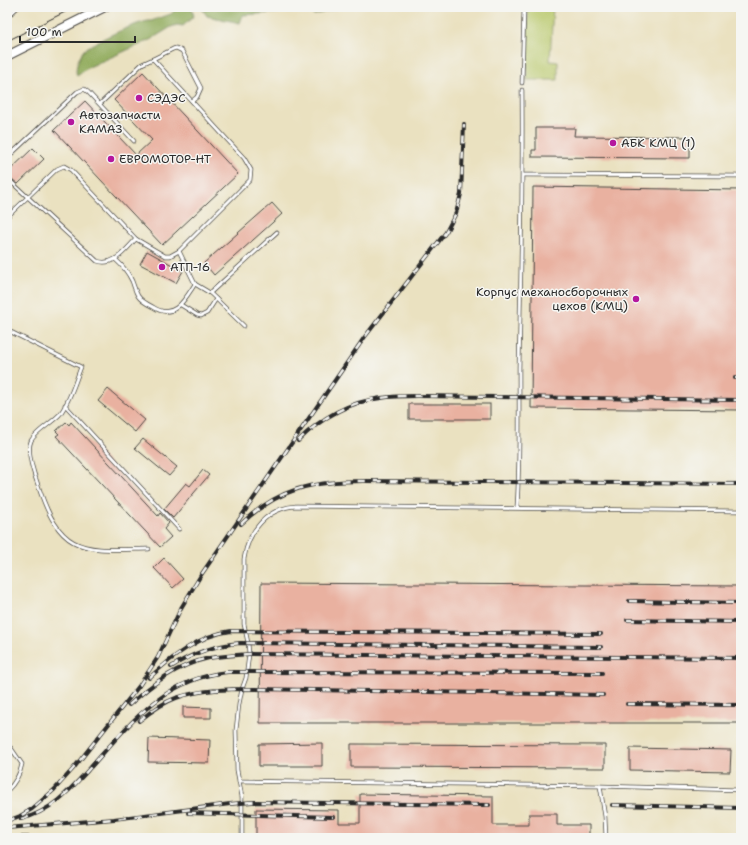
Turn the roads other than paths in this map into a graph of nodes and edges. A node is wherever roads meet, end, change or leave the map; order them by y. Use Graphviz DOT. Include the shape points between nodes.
graph roads {
  1 [pos="18,7"];
  2 [pos="105,7"];
  3 [pos="524,7"];
  4 [pos="7,17"];
  5 [pos="7,56"];
  6 [pos="153,58"];
  7 [pos="522,83"];
  8 [pos="522,90"];
  9 [pos="192,101"];
  10 [pos="100,104"];
  11 [pos="134,141"];
  12 [pos="7,158"];
  13 [pos="523,175"];
  14 [pos="741,176"];
  15 [pos="7,178"];
  16 [pos="27,198"];
  17 [pos="7,217"];
  18 [pos="277,232"];
  19 [pos="136,239"];
  20 [pos="179,250"];
  21 [pos="115,259"];
  22 [pos="195,284"];
  23 [pos="210,293"];
  24 [pos="216,299"];
  25 [pos="181,305"];
  26 [pos="244,326"];
  27 [pos="7,330"];
  28 [pos="65,406"];
  29 [pos="517,507"];
  30 [pos="741,511"];
  31 [pos="180,529"];
  32 [pos="149,549"];
  33 [pos="7,745"];
  34 [pos="239,781"];
  35 [pos="600,786"];
  36 [pos="741,790"];
  37 [pos="7,791"];
  38 [pos="242,838"];
  39 [pos="606,838"];
  1 -- 4 [label="lane"];
  2 -- 5 [label="main road"];
  3 -- 7 [label="lane"];
  6 -- 9 [label="lane"];
  6 -- 9 [label="lane" via="173,49 182,51 201,88"];
  6 -- 10 [label="lane" via="142,64"];
  8 -- 13 [label="lane"];
  9 -- 20 [label="lane" via="244,158 251,170 251,176 248,184"];
  10 -- 11 [label="lane"];
  10 -- 12 [label="lane" via="84,89 77,92"];
  13 -- 14 [label="lane"];
  13 -- 29 [label="lane"];
  15 -- 16 [label="lane"];
  16 -- 17 [label="lane"];
  16 -- 19 [label="lane" via="57,169 67,167"];
  16 -- 21 [label="lane" via="97,261"];
  18 -- 23 [label="lane"];
  19 -- 20 [label="lane" via="165,256"];
  19 -- 21 [label="lane"];
  20 -- 22 [label="lane"];
  21 -- 25 [label="lane" via="127,271 142,301 162,311 175,310"];
  22 -- 23 [label="lane"];
  22 -- 25 [label="lane"];
  23 -- 24 [label="lane"];
  24 -- 25 [label="lane" via="207,313 201,316"];
  24 -- 26 [label="lane"];
  27 -- 28 [label="lane" via="81,367"];
  28 -- 31 [label="lane"];
  28 -- 32 [label="lane" via="54,420 34,436 30,445 36,479 52,521 66,538 83,547"];
  29 -- 30 [label="lane"];
  29 -- 34 [label="lane" via="296,506 282,508 260,522 245,551 244,559 244,624 249,654 236,730"];
  33 -- 37 [label="lane" via="22,764 16,781"];
  34 -- 35 [label="lane"];
  34 -- 38 [label="lane" via="242,797"];
  35 -- 36 [label="lane"];
  35 -- 39 [label="lane"];
}
